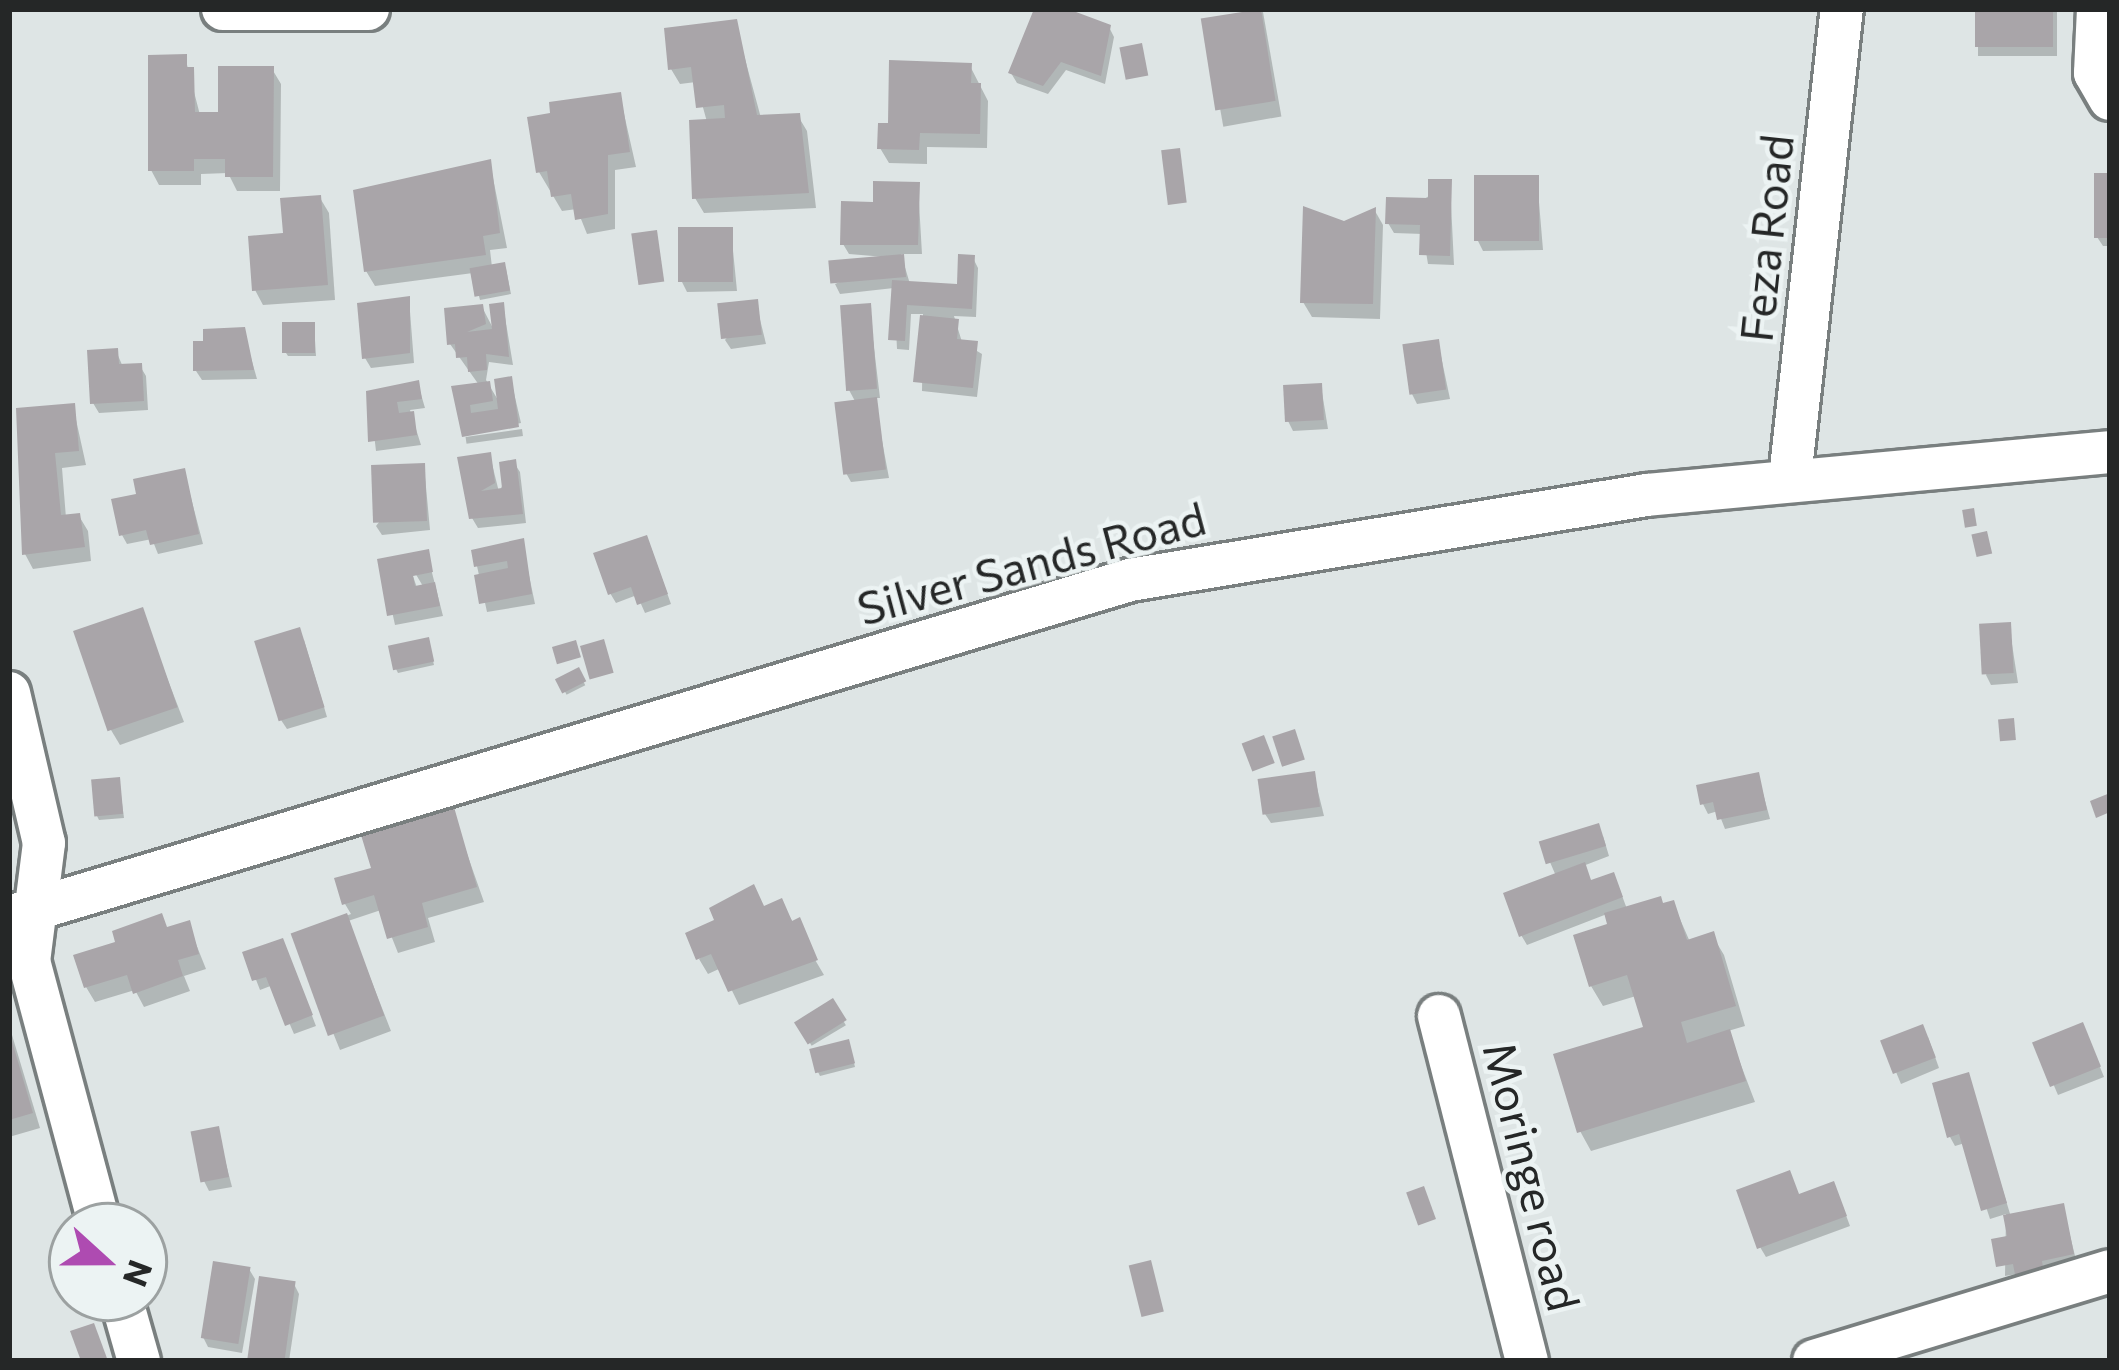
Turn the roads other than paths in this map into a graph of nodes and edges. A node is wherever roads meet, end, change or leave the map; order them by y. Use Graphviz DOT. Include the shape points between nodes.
graph roads {
  1 [pos="224,9"];
  2 [pos="368,9"];
  3 [pos="1842,9"];
  4 [pos="2098,9"];
  5 [pos="2110,99"];
  6 [pos="2110,452"];
  7 [pos="1790,478"];
  8 [pos="9,693"];
  9 [pos="23,914"];
  10 [pos="1439,1016"];
  11 [pos="94,1202"];
  12 [pos="2110,1271"];
  13 [pos="128,1322"];
  14 [pos="139,1361"];
  15 [pos="1527,1361"];
  16 [pos="1814,1361"];
  1 -- 2 [label="street"];
  3 -- 7 [label="street, Feza Road"];
  4 -- 5 [label="street" via="2095,73"];
  6 -- 7 [label="street, Silver Sands Road"];
  7 -- 9 [label="street, Silver Sands Road" via="1130,580"];
  8 -- 9 [label="street" via="44,843"];
  9 -- 11 [label="street"];
  10 -- 15 [label="street, Moringe road"];
  12 -- 16 [label="street"];
  13 -- 14 [label="street"];
}
